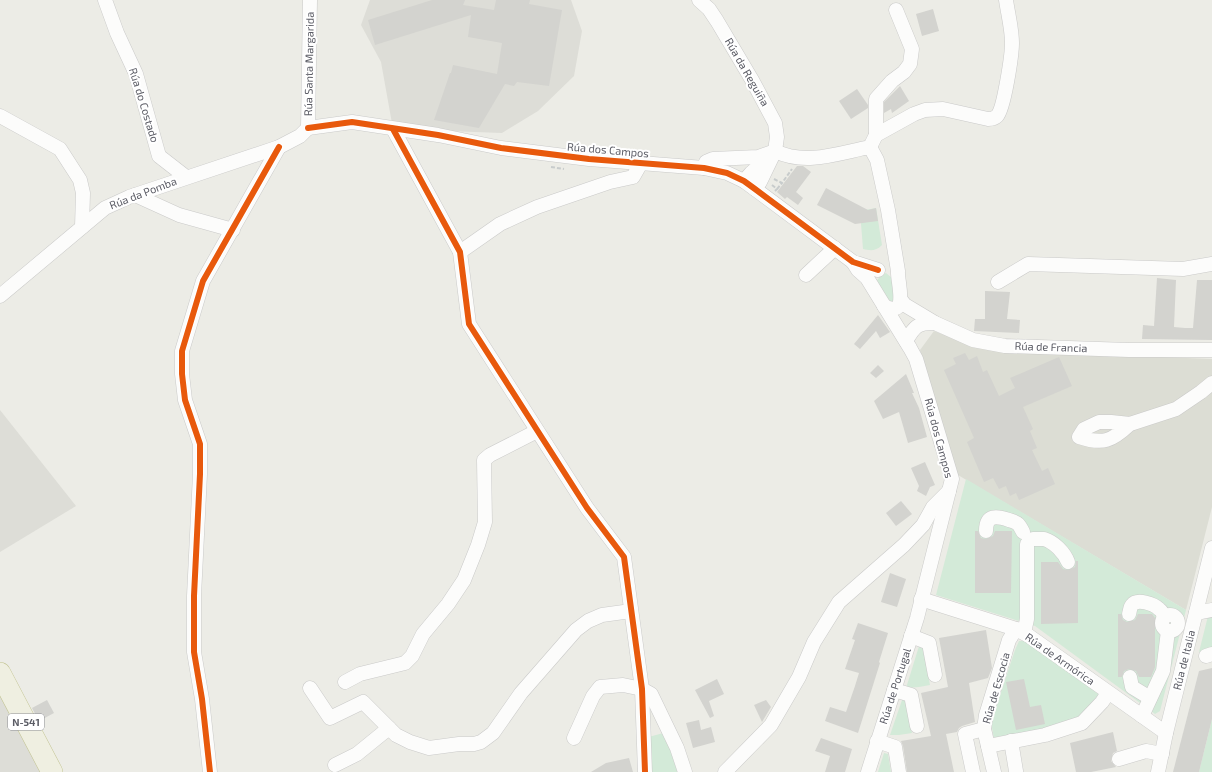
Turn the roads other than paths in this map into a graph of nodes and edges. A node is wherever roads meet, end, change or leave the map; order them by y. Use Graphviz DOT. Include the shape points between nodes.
graph roads {
  1 [pos="105,0"];
  2 [pos="310,0"];
  3 [pos="699,0"];
  4 [pos="1006,0"];
  5 [pos="896,10"];
  6 [pos="0,116"];
  7 [pos="308,128"];
  8 [pos="393,129"];
  9 [pos="873,141"];
  10 [pos="279,148"];
  11 [pos="775,152"];
  12 [pos="640,163"];
  13 [pos="704,168"];
  14 [pos="186,177"];
  15 [pos="750,185"];
  16 [pos="135,195"];
  17 [pos="82,227"];
  18 [pos="232,230"];
  19 [pos="835,248"];
  20 [pos="460,252"];
  21 [pos="853,262"];
  22 [pos="1212,264"];
  23 [pos="878,270"];
  24 [pos="806,275"];
  25 [pos="898,276"];
  26 [pos="998,282"];
  27 [pos="872,287"];
  28 [pos="0,296"];
  29 [pos="901,300"];
  30 [pos="884,306"];
  31 [pos="935,323"];
  32 [pos="906,341"];
  33 [pos="1212,350"];
  34 [pos="1212,383"];
  35 [pos="1130,424"];
  36 [pos="537,431"];
  37 [pos="949,491"];
  38 [pos="986,531"];
  39 [pos="1028,539"];
  40 [pos="1211,554"];
  41 [pos="1068,562"];
  42 [pos="921,600"];
  43 [pos="1212,610"];
  44 [pos="631,611"];
  45 [pos="1196,613"];
  46 [pos="1129,614"];
  47 [pos="1020,631"];
  48 [pos="911,636"];
  49 [pos="0,672"];
  50 [pos="935,674"];
  51 [pos="1130,677"];
  52 [pos="345,682"];
  53 [pos="310,688"];
  54 [pos="642,689"];
  55 [pos="894,690"];
  56 [pos="1108,693"];
  57 [pos="1150,698"];
  58 [pos="1142,716"];
  59 [pos="917,726"];
  60 [pos="389,728"];
  61 [pos="984,730"];
  62 [pos="1166,733"];
  63 [pos="574,738"];
  64 [pos="877,741"];
  65 [pos="1011,741"];
  66 [pos="988,746"];
  67 [pos="1162,754"];
  68 [pos="1119,759"];
  69 [pos="335,765"];
  70 [pos="1016,770"];
  71 [pos="52,772"];
  72 [pos="210,772"];
  73 [pos="645,772"];
  74 [pos="685,772"];
  75 [pos="725,772"];
  76 [pos="868,772"];
  77 [pos="899,772"];
  78 [pos="973,772"];
  79 [pos="994,772"];
  80 [pos="1158,772"];
  1 -- 14 [label="street, Rúa do Costado" via="136,74 159,156"];
  2 -- 7 [label="street, Rúa Santa Margarida"];
  3 -- 11 [label="street, Rúa da Reguiña" via="717,21 775,123"];
  4 -- 9 [label="street" via="1012,43 1007,80 997,116 988,119 943,109 925,110 914,114"];
  5 -- 9 [label="street" via="912,48 910,64 876,99"];
  6 -- 17 [label="street" via="60,149 80,180 83,193"];
  7 -- 8 [label="street, Rúa dos Campos" via="352,122"];
  7 -- 10 [label="street, Rúa da Pomba" via="300,136"];
  8 -- 12 [label="street, Rúa dos Campos" via="501,148"];
  8 -- 20 [label="street"];
  9 -- 11 [label="street" via="818,158 798,158"];
  9 -- 25 [label="street" via="888,210"];
  10 -- 14 [label="street, Rúa da Pomba"];
  10 -- 18 [label="street"];
  11 -- 13 [label="street" via="758,157 713,159 706,162"];
  11 -- 15 [label="street" via="751,173"];
  12 -- 13 [label="street, Rúa dos Campos"];
  12 -- 20 [label="street" via="633,177 610,182 537,207 500,224"];
  13 -- 15 [label="street, Rúa dos Campos" via="727,173"];
  14 -- 16 [label="street, Rúa da Pomba"];
  15 -- 19 [label="street, Rúa dos Campos"];
  16 -- 17 [label="street, Rúa da Pomba" via="105,208"];
  16 -- 18 [label="street" via="179,216"];
  17 -- 28 [label="street, Rúa da Pomba"];
  18 -- 72 [label="street" via="203,281 182,351 185,400 200,444 194,652"];
  19 -- 21 [label="street, Rúa dos Campos"];
  19 -- 24 [label="street"];
  20 -- 36 [label="street" via="469,324"];
  21 -- 23 [label="street, Rúa dos Campos"];
  21 -- 27 [label="street, Rúa dos Campos"];
  22 -- 26 [label="street" via="1183,269 1028,264"];
  23 -- 25 [label="street" via="887,268"];
  23 -- 27 [label="street" via="873,276"];
  25 -- 29 [label="street"];
  27 -- 30 [label="street"];
  29 -- 30 [label="street" via="895,309"];
  29 -- 31 [label="street, Rúa de Francia"];
  30 -- 32 [label="street, Rúa dos Campos"];
  31 -- 32 [label="street" via="916,326"];
  31 -- 33 [label="street, Rúa de Francia" via="973,340 1005,346"];
  32 -- 37 [label="street, Rúa dos Campos" via="916,359 952,479"];
  34 -- 35 [label="street" via="1176,409"];
  36 -- 44 [label="street" via="587,508 624,557"];
  36 -- 52 [label="street" via="484,460 485,522 478,545 464,580 423,634 412,656 405,663 360,674"];
  37 -- 42 [label="street, Rúa dos Campos"];
  37 -- 75 [label="street" via="904,545 839,602 817,636 795,683 771,725"];
  38 -- 39 [label="street" via="989,520 998,517 1018,523"];
  39 -- 41 [label="street" via="1044,539 1059,548"];
  39 -- 47 [label="street, Rúa de Escocia" via="1027,619"];
  40 -- 45 [label="street, Rúa de Italia"];
  42 -- 47 [label="street, Rúa de Armórica"];
  42 -- 48 [label="street, Rúa de Portugal"];
  43 -- 45 [label="street"];
  44 -- 54 [label="street"];
  44 -- 60 [label="street" via="602,615 576,630 521,693 493,733 481,742 429,748 396,735"];
  45 -- 62 [label="street, Rúa de Italia"];
  46 -- 57 [label="street" via="1131,605 1134,602 1141,602 1154,605 1165,617 1162,626 1168,631 1163,671"];
  47 -- 56 [label="street, Rúa de Armórica"];
  47 -- 61 [label="street, Rúa de Escocia" via="1009,640 986,715"];
  48 -- 50 [label="street" via="929,643"];
  48 -- 55 [label="street, Rúa de Portugal"];
  49 -- 71 [label="highway, N-541"];
  51 -- 57 [label="street" via="1132,687"];
  53 -- 60 [label="street" via="330,718 363,702"];
  54 -- 63 [label="street" via="623,685 600,687"];
  54 -- 73 [label="street"];
  54 -- 74 [label="street" via="651,694 677,748"];
  55 -- 59 [label="street" via="912,695"];
  55 -- 64 [label="street, Rúa de Portugal"];
  56 -- 58 [label="street, Rúa de Armórica"];
  56 -- 65 [label="street" via="1082,723 1045,735"];
  57 -- 58 [label="street"];
  58 -- 62 [label="street, Rúa de Armórica"];
  60 -- 69 [label="street" via="357,754"];
  61 -- 66 [label="street, Rúa de Escocia"];
  61 -- 78 [label="street" via="965,734"];
  62 -- 67 [label="street, Rúa de Italia"];
  64 -- 76 [label="street, Rúa de Portugal"];
  64 -- 77 [label="street" via="895,747"];
  65 -- 66 [label="street"];
  65 -- 70 [label="street"];
  66 -- 79 [label="street, Rúa de Escocia"];
  67 -- 68 [label="street" via="1146,751"];
  67 -- 80 [label="street, Rúa de Italia"];
}
